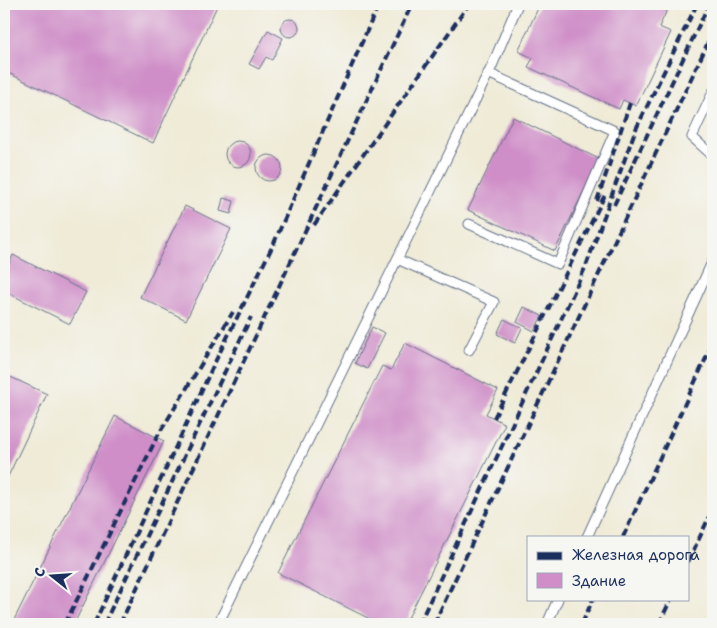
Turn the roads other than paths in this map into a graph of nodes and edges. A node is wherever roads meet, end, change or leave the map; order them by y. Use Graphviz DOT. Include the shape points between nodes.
graph roads {
  1 [pos="518,4"];
  2 [pos="488,73"];
  3 [pos="713,92"];
  4 [pos="713,156"];
  5 [pos="469,224"];
  6 [pos="397,259"];
  7 [pos="713,260"];
  8 [pos="469,350"];
  9 [pos="587,536"];
  10 [pos="558,600"];
  11 [pos="218,624"];
  12 [pos="547,624"];
  1 -- 2 [label="lane"];
  2 -- 5 [label="lane" via="615,131 558,264"];
  2 -- 6 [label="lane"];
  3 -- 4 [label="lane" via="692,137"];
  6 -- 8 [label="lane" via="494,302"];
  6 -- 11 [label="lane"];
  7 -- 9 [label="lane"];
  10 -- 12 [label="lane"];
}
